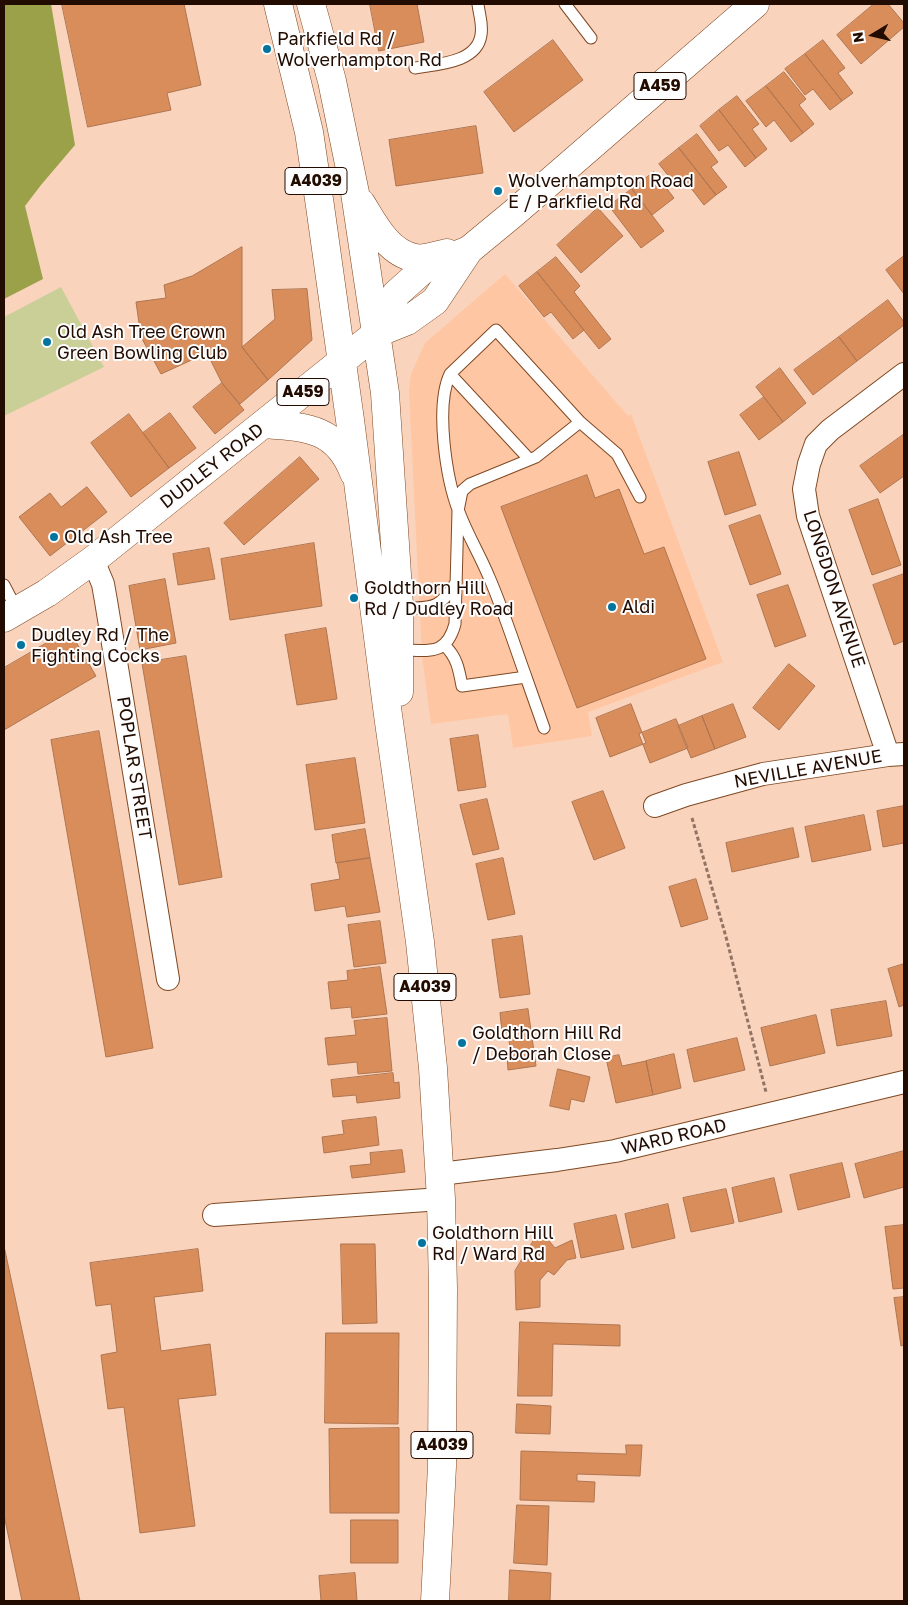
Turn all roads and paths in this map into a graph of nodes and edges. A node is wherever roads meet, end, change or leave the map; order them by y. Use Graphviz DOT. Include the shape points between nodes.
graph roads {
  1 [pos="278,4"];
  2 [pos="311,4"];
  3 [pos="478,4"];
  4 [pos="565,4"];
  5 [pos="755,4"];
  6 [pos="591,38"];
  7 [pos="415,68"];
  8 [pos="355,193"];
  9 [pos="469,250"];
  10 [pos="377,333"];
  11 [pos="342,360"];
  12 [pos="450,374"];
  13 [pos="904,374"];
  14 [pos="580,422"];
  15 [pos="264,424"];
  16 [pos="530,459"];
  17 [pos="357,479"];
  18 [pos="640,497"];
  19 [pos="458,511"];
  20 [pos="93,560"];
  21 [pos="456,582"];
  22 [pos="4,584"];
  23 [pos="399,609"];
  24 [pos="11,614"];
  25 [pos="445,646"];
  26 [pos="399,650"];
  27 [pos="526,677"];
  28 [pos="384,688"];
  29 [pos="544,728"];
  30 [pos="896,755"];
  31 [pos="686,795"];
  32 [pos="400,801"];
  33 [pos="655,806"];
  34 [pos="168,978"];
  35 [pos="904,1082"];
  36 [pos="772,1114"];
  37 [pos="440,1187"];
  38 [pos="214,1215"];
  39 [pos="435,1601"];
  1 -- 11 [label="main road, A4039" via="308,132"];
  2 -- 8 [label="main road, A4039" via="332,81"];
  3 -- 7 [label="lane" via="481,36 477,48 462,58"];
  4 -- 6 [label="lane"];
  5 -- 9 [label="main road, A459"];
  8 -- 9 [label="main road" via="376,227 392,247 402,253 416,258"];
  8 -- 10 [label="main road, A4039"];
  9 -- 10 [label="main road, A459" via="425,268 396,294"];
  10 -- 11 [label="main road, A459"];
  10 -- 23 [label="main road, A4039" via="386,400"];
  11 -- 15 [label="main road, DUDLEY ROAD / A459"];
  11 -- 17 [label="main road, A4039"];
  12 -- 14 [label="lane" via="496,330"];
  12 -- 16 [label="lane"];
  12 -- 19 [label="lane" via="445,384 443,412 447,468"];
  13 -- 30 [label="street, LONGDON AVENUE" via="816,444 804,489 808,516"];
  14 -- 16 [label="lane"];
  14 -- 18 [label="lane" via="617,454"];
  15 -- 17 [label="main road" via="308,428 328,437 348,456"];
  15 -- 20 [label="main road, DUDLEY ROAD / A459"];
  16 -- 19 [label="lane" via="470,484 462,491"];
  17 -- 28 [label="main road, A4039"];
  19 -- 21 [label="lane"];
  19 -- 27 [label="lane" via="490,578"];
  20 -- 24 [label="main road, DUDLEY ROAD / A459"];
  20 -- 34 [label="street, POPLAR STREET" via="103,584"];
  21 -- 23 [label="lane" via="437,606"];
  21 -- 25 [label="lane" via="455,624"];
  22 -- 24 [label="lane"];
  23 -- 26 [label="main road, A4039"];
  23 -- 28 [label="lane" via="388,614 386,620 392,673"];
  25 -- 26 [label="lane"];
  25 -- 27 [label="lane" via="453,653 459,667 462,686"];
  26 -- 32 [label="main road, A4039"];
  27 -- 29 [label="lane"];
  28 -- 32 [label="main road, A4039"];
  30 -- 31 [label="street, NEVILLE AVENUE" via="763,774"];
  31 -- 33 [label="street, NEVILLE AVENUE"];
  31 -- 36 [label="path"];
  32 -- 37 [label="main road, A4039" via="420,942"];
  35 -- 36 [label="street, WARD ROAD"];
  36 -- 37 [label="street, WARD ROAD"];
  37 -- 38 [label="street, WARD ROAD"];
  37 -- 39 [label="main road, A4039" via="442,1466"];
}
